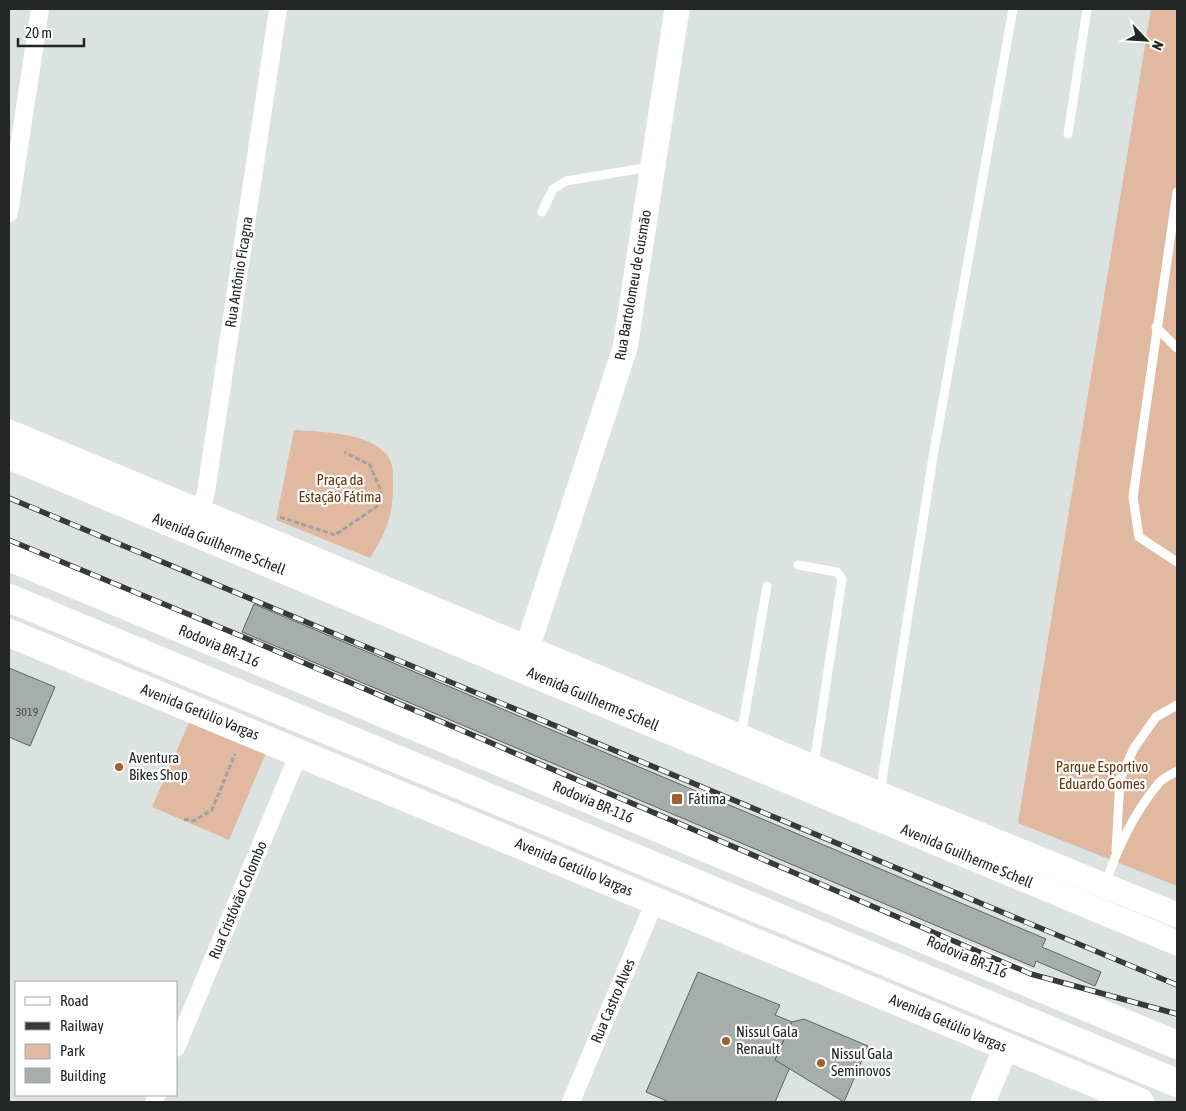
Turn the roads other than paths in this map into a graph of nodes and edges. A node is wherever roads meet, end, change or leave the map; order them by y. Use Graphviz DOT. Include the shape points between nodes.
graph roads {
  1 [pos="40,9"];
  2 [pos="278,9"];
  3 [pos="677,9"];
  4 [pos="1013,9"];
  5 [pos="1087,9"];
  6 [pos="1068,134"];
  7 [pos="653,166"];
  8 [pos="1177,192"];
  9 [pos="542,212"];
  10 [pos="9,213"];
  11 [pos="1156,327"];
  12 [pos="1177,348"];
  13 [pos="9,432"];
  14 [pos="9,457"];
  15 [pos="197,523"];
  16 [pos="9,557"];
  17 [pos="1177,562"];
  18 [pos="798,565"];
  19 [pos="766,586"];
  20 [pos="9,598"];
  21 [pos="9,633"];
  22 [pos="524,658"];
  23 [pos="1177,705"];
  24 [pos="741,737"];
  25 [pos="299,753"];
  26 [pos="813,767"];
  27 [pos="1177,771"];
  28 [pos="877,806"];
  29 [pos="1116,851"];
  30 [pos="1101,897"];
  31 [pos="655,901"];
  32 [pos="1177,915"];
  33 [pos="1177,943"];
  34 [pos="178,1043"];
  35 [pos="1177,1045"];
  36 [pos="1006,1047"];
  37 [pos="1177,1083"];
  38 [pos="571,1102"];
  39 [pos="983,1102"];
  40 [pos="1140,1102"];
  1 -- 10 [label="street"];
  2 -- 15 [label="street, Rua Antônio Ficagna" via="206,492"];
  3 -- 7 [label="main road, Rua Bartolomeu de Gusmão"];
  4 -- 28 [label="lane" via="934,451"];
  5 -- 6 [label="lane"];
  7 -- 9 [label="lane" via="566,181 553,189"];
  7 -- 22 [label="main road, Rua Bartolomeu de Gusmão" via="625,348"];
  8 -- 11 [label="lane"];
  11 -- 12 [label="lane"];
  11 -- 17 [label="lane" via="1132,497 1139,537"];
  13 -- 15 [label="main road, Avenida Guilherme Schell"];
  14 -- 15 [label="main road, Avenida Guilherme Schell"];
  15 -- 22 [label="main road, Avenida Guilherme Schell"];
  16 -- 35 [label="main road, Rodovia BR-116"];
  18 -- 26 [label="lane" via="837,572 842,579"];
  19 -- 24 [label="lane"];
  20 -- 37 [label="main road"];
  21 -- 25 [label="main road, Avenida Getúlio Vargas"];
  22 -- 24 [label="main road, Avenida Guilherme Schell"];
  22 -- 28 [label="main road, Avenida Guilherme Schell"];
  23 -- 29 [label="lane" via="1156,717 1134,748 1120,779"];
  24 -- 26 [label="main road, Avenida Guilherme Schell"];
  25 -- 31 [label="main road, Avenida Getúlio Vargas"];
  25 -- 34 [label="street, Rua Cristóvão Colombo"];
  26 -- 28 [label="main road, Avenida Guilherme Schell"];
  27 -- 29 [label="lane" via="1159,782"];
  28 -- 30 [label="main road, Avenida Guilherme Schell"];
  29 -- 30 [label="lane"];
  30 -- 32 [label="main road, Avenida Guilherme Schell"];
  30 -- 33 [label="main road, Avenida Guilherme Schell"];
  31 -- 36 [label="main road, Avenida Getúlio Vargas"];
  31 -- 38 [label="street, Rua Castro Alves"];
  36 -- 39 [label="main road"];
  36 -- 40 [label="main road, Avenida Getúlio Vargas"];
}
